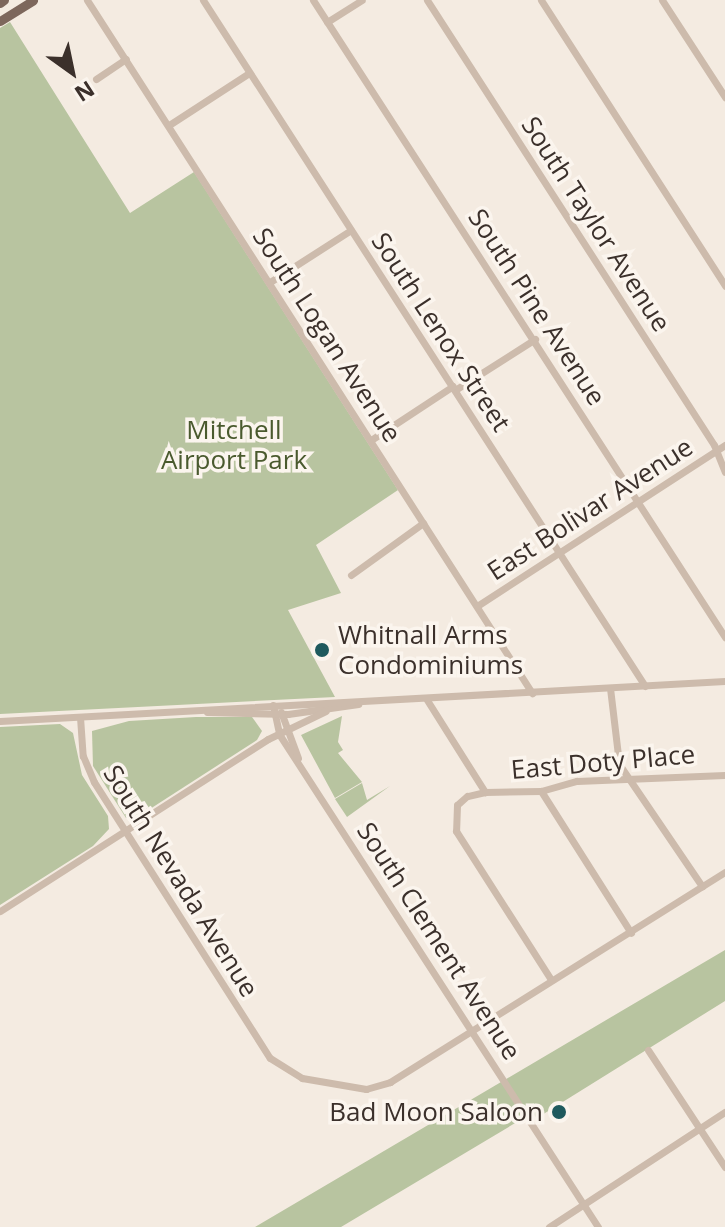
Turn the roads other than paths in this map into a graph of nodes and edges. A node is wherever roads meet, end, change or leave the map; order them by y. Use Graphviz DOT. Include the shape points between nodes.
graph roads {
  1 [pos="33,0"];
  2 [pos="87,0"];
  3 [pos="203,0"];
  4 [pos="313,0"];
  5 [pos="362,0"];
  6 [pos="427,0"];
  7 [pos="541,0"];
  8 [pos="662,0"];
  9 [pos="0,21"];
  10 [pos="327,22"];
  11 [pos="126,59"];
  12 [pos="249,73"];
  13 [pos="96,79"];
  14 [pos="725,97"];
  15 [pos="169,125"];
  16 [pos="351,230"];
  17 [pos="270,282"];
  18 [pos="725,286"];
  19 [pos="535,339"];
  20 [pos="454,388"];
  21 [pos="371,440"];
  22 [pos="725,445"];
  23 [pos="715,452"];
  24 [pos="725,472"];
  25 [pos="638,502"];
  26 [pos="423,523"];
  27 [pos="560,553"];
  28 [pos="351,575"];
  29 [pos="477,606"];
  30 [pos="725,637"];
  31 [pos="725,681"];
  32 [pos="645,686"];
  33 [pos="610,688"];
  34 [pos="532,693"];
  35 [pos="427,700"];
  36 [pos="360,703"];
  37 [pos="277,710"];
  38 [pos="326,711"];
  39 [pos="80,717"];
  40 [pos="0,721"];
  41 [pos="282,732"];
  42 [pos="725,775"];
  43 [pos="630,778"];
  44 [pos="541,791"];
  45 [pos="485,792"];
  46 [pos="125,831"];
  47 [pos="725,872"];
  48 [pos="702,886"];
  49 [pos="0,911"];
  50 [pos="631,933"];
  51 [pos="550,978"];
  52 [pos="472,1030"];
  53 [pos="648,1050"];
  54 [pos="725,1112"];
  55 [pos="699,1128"];
  56 [pos="725,1167"];
  57 [pos="584,1204"];
  58 [pos="549,1227"];
  59 [pos="598,1227"];
  1 -- 9 [label="main road"];
  2 -- 11 [label="street, South Logan Avenue"];
  3 -- 12 [label="street, South Lenox Street"];
  4 -- 10 [label="street, South Pine Avenue"];
  5 -- 10 [label="street"];
  6 -- 23 [label="street, South Taylor Avenue"];
  7 -- 18 [label="street"];
  8 -- 14 [label="street"];
  10 -- 19 [label="street, South Pine Avenue"];
  11 -- 13 [label="street"];
  11 -- 15 [label="street, South Logan Avenue"];
  12 -- 15 [label="street"];
  12 -- 16 [label="street, South Lenox Street"];
  15 -- 17 [label="street, South Logan Avenue"];
  16 -- 17 [label="street"];
  16 -- 20 [label="street, South Lenox Street"];
  17 -- 21 [label="street, South Logan Avenue"];
  19 -- 20 [label="street"];
  19 -- 25 [label="street, South Pine Avenue"];
  20 -- 21 [label="street"];
  20 -- 27 [label="street, South Lenox Street"];
  21 -- 26 [label="street, South Logan Avenue"];
  22 -- 23 [label="street, East Bolivar Avenue"];
  23 -- 24 [label="street, South Taylor Avenue"];
  23 -- 25 [label="street, East Bolivar Avenue"];
  25 -- 27 [label="street, East Bolivar Avenue"];
  25 -- 30 [label="street, South Pine Avenue"];
  26 -- 28 [label="street"];
  26 -- 29 [label="street, South Logan Avenue"];
  27 -- 29 [label="street, East Bolivar Avenue"];
  27 -- 32 [label="street, South Lenox Street"];
  29 -- 34 [label="street, South Logan Avenue"];
  31 -- 32 [label="street"];
  32 -- 33 [label="street"];
  33 -- 34 [label="street"];
  33 -- 43 [label="street" via="615,753"];
  34 -- 35 [label="street"];
  35 -- 36 [label="street"];
  35 -- 45 [label="street"];
  36 -- 37 [label="street"];
  36 -- 38 [label="street"];
  37 -- 38 [label="street"];
  37 -- 39 [label="street"];
  37 -- 41 [label="street, South Clement Avenue"];
  38 -- 41 [label="street"];
  39 -- 40 [label="street"];
  39 -- 46 [label="street, South Nevada Avenue" via="87,768"];
  41 -- 46 [label="street"];
  41 -- 52 [label="street, South Clement Avenue"];
  42 -- 43 [label="street, East Doty Place"];
  43 -- 44 [label="street, East Doty Place" via="577,781"];
  43 -- 48 [label="street"];
  44 -- 45 [label="street, East Doty Place"];
  44 -- 50 [label="street"];
  45 -- 51 [label="street" via="457,805 456,831"];
  46 -- 49 [label="street"];
  46 -- 52 [label="street, South Nevada Avenue" via="270,1058 302,1078 366,1089 390,1082"];
  47 -- 48 [label="street"];
  48 -- 50 [label="street"];
  50 -- 51 [label="street"];
  51 -- 52 [label="street"];
  52 -- 57 [label="street, South Clement Avenue"];
  53 -- 55 [label="street"];
  54 -- 55 [label="street"];
  55 -- 56 [label="street"];
  55 -- 57 [label="street"];
  57 -- 58 [label="street"];
  57 -- 59 [label="street, South Clement Avenue"];
}
